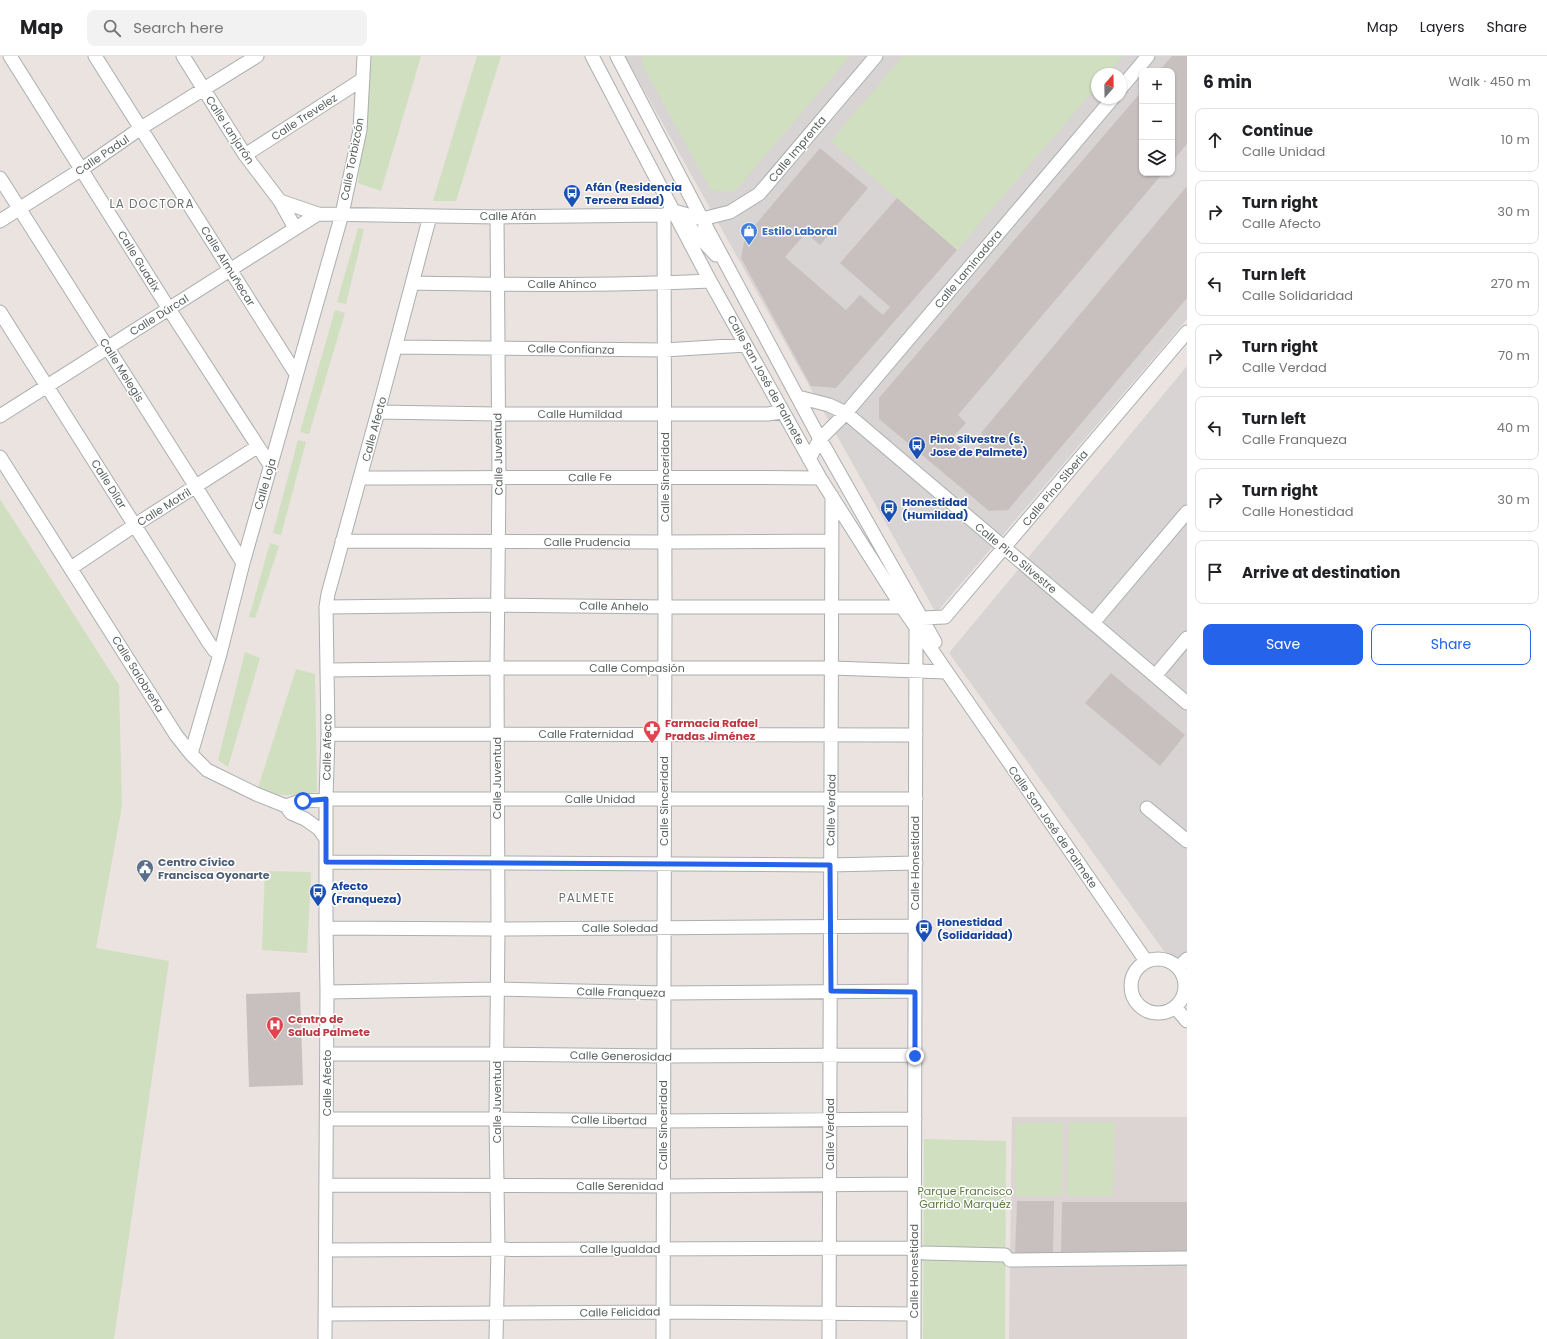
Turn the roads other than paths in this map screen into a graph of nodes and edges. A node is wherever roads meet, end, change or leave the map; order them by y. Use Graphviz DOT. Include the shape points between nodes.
graph roads {
  1 [pos="10,56"];
  2 [pos="95,56"];
  3 [pos="182,56"];
  4 [pos="257,56"];
  5 [pos="364,56"];
  6 [pos="592,56"];
  7 [pos="606,56"];
  8 [pos="617,56"];
  9 [pos="876,56"];
  10 [pos="1148,56"];
  11 [pos="600,70"];
  12 [pos="363,79"];
  13 [pos="1127,81"];
  14 [pos="204,90"];
  15 [pos="1108,104"];
  16 [pos="141,128"];
  17 [pos="245,155"];
  18 [pos="82,169"];
  19 [pos="0,178"];
  20 [pos="280,201"];
  21 [pos="20,208"];
  22 [pos="669,213"];
  23 [pos="318,214"];
  24 [pos="342,214"];
  25 [pos="430,216"];
  26 [pos="497,216"];
  27 [pos="702,219"];
  28 [pos="0,221"];
  29 [pos="295,228"];
  30 [pos="230,270"];
  31 [pos="729,270"];
  32 [pos="710,281"];
  33 [pos="412,283"];
  34 [pos="665,284"];
  35 [pos="497,285"];
  36 [pos="169,309"];
  37 [pos="0,312"];
  38 [pos="1187,332"];
  39 [pos="746,345"];
  40 [pos="396,347"];
  41 [pos="107,348"];
  42 [pos="498,348"];
  43 [pos="664,350"];
  44 [pos="296,374"];
  45 [pos="47,387"];
  46 [pos="798,397"];
  47 [pos="378,412"];
  48 [pos="782,412"];
  49 [pos="846,413"];
  50 [pos="497,414"];
  51 [pos="665,414"];
  52 [pos="0,416"];
  53 [pos="820,438"];
  54 [pos="258,447"];
  55 [pos="0,457"];
  56 [pos="810,459"];
  57 [pos="270,465"];
  58 [pos="665,476"];
  59 [pos="360,478"];
  60 [pos="499,478"];
  61 [pos="820,478"];
  62 [pos="196,487"];
  63 [pos="832,496"];
  64 [pos="1187,512"];
  65 [pos="135,525"];
  66 [pos="342,541"];
  67 [pos="831,541"];
  68 [pos="498,542"];
  69 [pos="665,542"];
  70 [pos="1004,548"];
  71 [pos="243,563"];
  72 [pos="71,568"];
  73 [pos="497,605"];
  74 [pos="326,607"];
  75 [pos="666,607"];
  76 [pos="832,607"];
  77 [pos="902,607"];
  78 [pos="919,623"];
  79 [pos="1093,623"];
  80 [pos="1187,638"];
  81 [pos="220,654"];
  82 [pos="497,668"];
  83 [pos="665,668"];
  84 [pos="832,668"];
  85 [pos="327,670"];
  86 [pos="916,672"];
  87 [pos="946,672"];
  88 [pos="1155,676"];
  89 [pos="960,692"];
  90 [pos="1187,703"];
  91 [pos="328,734"];
  92 [pos="498,734"];
  93 [pos="665,734"];
  94 [pos="831,734"];
  95 [pos="916,735"];
  96 [pos="191,754"];
  97 [pos="664,798"];
  98 [pos="831,798"];
  99 [pos="326,799"];
  100 [pos="916,799"];
  101 [pos="498,800"];
  102 [pos="286,806"];
  103 [pos="1147,808"];
  104 [pos="326,838"];
  105 [pos="1187,841"];
  106 [pos="326,862"];
  107 [pos="497,863"];
  108 [pos="916,863"];
  109 [pos="665,864"];
  110 [pos="830,865"];
  111 [pos="915,926"];
  112 [pos="831,927"];
  113 [pos="326,928"];
  114 [pos="664,928"];
  115 [pos="498,929"];
  116 [pos="1146,961"];
  117 [pos="1183,963"];
  118 [pos="496,989"];
  119 [pos="831,991"];
  120 [pos="327,992"];
  121 [pos="915,992"];
  122 [pos="664,993"];
  123 [pos="1175,1007"];
  124 [pos="1187,1021"];
  125 [pos="327,1054"];
  126 [pos="496,1054"];
  127 [pos="830,1055"];
  128 [pos="663,1056"];
  129 [pos="915,1056"];
  130 [pos="327,1119"];
  131 [pos="496,1119"];
  132 [pos="915,1119"];
  133 [pos="830,1120"];
  134 [pos="663,1121"];
  135 [pos="914,1184"];
  136 [pos="326,1185"];
  137 [pos="498,1186"];
  138 [pos="663,1186"];
  139 [pos="831,1186"];
  140 [pos="830,1248"];
  141 [pos="498,1249"];
  142 [pos="663,1249"];
  143 [pos="326,1250"];
  144 [pos="919,1250"];
  145 [pos="1187,1258"];
  146 [pos="663,1312"];
  147 [pos="830,1313"];
  148 [pos="325,1314"];
  149 [pos="496,1314"];
  150 [pos="914,1314"];
  151 [pos="326,1339"];
  152 [pos="496,1339"];
  153 [pos="663,1339"];
  154 [pos="829,1339"];
  155 [pos="914,1339"];
  1 -- 18 [label="street, Calle Guadix"];
  2 -- 16 [label="street, Calle Almuñecar"];
  3 -- 14 [label="street, Calle Lanjarón"];
  4 -- 14 [label="street, Calle Padul"];
  5 -- 12 [label="street, Calle Torbizcón"];
  6 -- 11 [label="street, Calle San José de Palmete"];
  7 -- 11 [label="street"];
  8 -- 27 [label="street, Calle San José de Palmete"];
  9 -- 27 [label="street, Calle Imprenta" via="759,194 730,212"];
  10 -- 13 [label="street"];
  11 -- 22 [label="street, Calle San José de Palmete"];
  12 -- 17 [label="street, Calle Trevelez"];
  12 -- 24 [label="street, Calle Torbizcón" via="360,130"];
  14 -- 16 [label="street, Calle Padul"];
  14 -- 17 [label="street, Calle Lanjarón"];
  15 -- 49 [label="street, Calle Laminadora"];
  16 -- 18 [label="street, Calle Padul"];
  16 -- 30 [label="street, Calle Almuñecar"];
  17 -- 20 [label="street, Calle Lanjarón"];
  18 -- 21 [label="street, Calle Padul"];
  18 -- 36 [label="street, Calle Guadix"];
  19 -- 21 [label="street, Calle Melegis"];
  20 -- 23 [label="street"];
  20 -- 29 [label="street, Calle Lanjarón"];
  21 -- 28 [label="street, Calle Padul"];
  21 -- 41 [label="street, Calle Melegis"];
  22 -- 26 [label="street, Calle Afán"];
  22 -- 27 [label="street, Calle Afán"];
  22 -- 31 [label="street"];
  22 -- 32 [label="street, Calle San José de Palmete"];
  22 -- 34 [label="street, Calle Sinceridad"];
  23 -- 24 [label="street"];
  23 -- 29 [label="street, Calle Dúrcal"];
  24 -- 25 [label="street, Calle Afán"];
  24 -- 44 [label="street, Calle Loja"];
  25 -- 26 [label="street, Calle Afán"];
  25 -- 33 [label="street, Calle Afecto"];
  26 -- 35 [label="street, Calle Juventud"];
  27 -- 31 [label="street, Calle San José de Palmete"];
  29 -- 30 [label="street, Calle Dúrcal"];
  30 -- 36 [label="street, Calle Dúrcal"];
  30 -- 44 [label="street, Calle Almuñecar"];
  31 -- 46 [label="street, Calle San José de Palmete"];
  32 -- 34 [label="street, Calle Ahínco"];
  32 -- 39 [label="street, Calle San José de Palmete"];
  33 -- 35 [label="street, Calle Ahínco"];
  33 -- 40 [label="street, Calle Afecto"];
  34 -- 35 [label="street, Calle Ahínco"];
  34 -- 43 [label="street, Calle Sinceridad"];
  35 -- 42 [label="street, Calle Juventud"];
  36 -- 41 [label="street, Calle Dúrcal"];
  36 -- 54 [label="street, Calle Guadix"];
  37 -- 45 [label="street, Calle Dílar"];
  38 -- 70 [label="street, Calle Pino Siberia"];
  39 -- 43 [label="street, Calle Confianza"];
  39 -- 48 [label="street, Calle San José de Palmete"];
  40 -- 42 [label="street, Calle Confianza"];
  40 -- 47 [label="street, Calle Afecto"];
  41 -- 45 [label="street, Calle Dúrcal"];
  41 -- 62 [label="street, Calle Melegis"];
  42 -- 43 [label="street, Calle Confianza"];
  42 -- 50 [label="street, Calle Juventud"];
  43 -- 51 [label="street, Calle Sinceridad"];
  44 -- 57 [label="street, Calle Loja"];
  45 -- 52 [label="street, Calle Dúrcal"];
  45 -- 65 [label="street, Calle Dílar"];
  46 -- 49 [label="street, Calle Pino Silvestre"];
  46 -- 53 [label="street, Calle San José de Palmete"];
  47 -- 50 [label="street, Calle Humildad"];
  47 -- 59 [label="street, Calle Afecto"];
  48 -- 51 [label="street, Calle Humildad"];
  48 -- 56 [label="street, Calle San José de Palmete"];
  49 -- 53 [label="street, Calle Laminadora"];
  49 -- 70 [label="street, Calle Pino Silvestre"];
  50 -- 51 [label="street, Calle Humildad"];
  50 -- 60 [label="street, Calle Juventud"];
  51 -- 58 [label="street, Calle Sinceridad"];
  53 -- 56 [label="street"];
  53 -- 78 [label="street, Calle San José de Palmete"];
  54 -- 57 [label="street, Calle Guadix"];
  54 -- 62 [label="street, Calle Motril"];
  55 -- 72 [label="street, Calle Salobreña"];
  56 -- 61 [label="street, Calle San José de Palmete"];
  57 -- 71 [label="street, Calle Loja"];
  58 -- 60 [label="street, Calle Fe"];
  58 -- 61 [label="street, Calle Fe"];
  58 -- 69 [label="street, Calle Sinceridad"];
  59 -- 60 [label="street, Calle Fe"];
  59 -- 66 [label="street, Calle Afecto"];
  60 -- 68 [label="street, Calle Juventud"];
  61 -- 63 [label="street, Calle San José de Palmete"];
  62 -- 65 [label="street, Calle Motril"];
  62 -- 71 [label="street, Calle Melegis"];
  63 -- 67 [label="street, Calle Verdad"];
  63 -- 77 [label="street, Calle San José de Palmete"];
  64 -- 79 [label="street"];
  65 -- 72 [label="street, Calle Motril"];
  65 -- 81 [label="street, Calle Dílar" via="209,643"];
  66 -- 68 [label="street, Calle Prudencia"];
  66 -- 74 [label="street, Calle Afecto"];
  67 -- 69 [label="street, Calle Prudencia"];
  67 -- 76 [label="street, Calle Verdad"];
  68 -- 69 [label="street, Calle Prudencia"];
  68 -- 73 [label="street, Calle Juventud"];
  69 -- 75 [label="street, Calle Sinceridad"];
  70 -- 78 [label="street, Calle Pino Siberia" via="945,617"];
  70 -- 79 [label="street, Calle Pino Silvestre"];
  71 -- 81 [label="street, Calle Loja"];
  72 -- 96 [label="street, Calle Salobreña" via="176,735"];
  73 -- 74 [label="street, Calle Anhelo"];
  73 -- 75 [label="street, Calle Anhelo"];
  73 -- 82 [label="street, Calle Juventud"];
  74 -- 85 [label="street, Calle Afecto"];
  75 -- 76 [label="street, Calle Anhelo"];
  75 -- 83 [label="street, Calle Sinceridad"];
  76 -- 77 [label="street, Calle Anhelo"];
  76 -- 84 [label="street, Calle Verdad"];
  77 -- 78 [label="street, Calle San José de Palmete"];
  78 -- 86 [label="street, Calle Honestidad"];
  78 -- 87 [label="street, Calle San José de Palmete"];
  78 -- 89 [label="street, Calle San José de Palmete"];
  79 -- 88 [label="street, Calle Pino Silvestre"];
  80 -- 88 [label="street"];
  81 -- 96 [label="street, Calle Loja"];
  82 -- 83 [label="street, Calle Compasión"];
  82 -- 85 [label="street, Calle Compasión"];
  82 -- 92 [label="street, Calle Juventud"];
  83 -- 84 [label="street, Calle Compasión"];
  83 -- 93 [label="street, Calle Sinceridad"];
  84 -- 86 [label="street, Calle Compasión"];
  84 -- 94 [label="street, Calle Verdad"];
  85 -- 91 [label="street, Calle Afecto"];
  86 -- 87 [label="street, Calle Compasión"];
  86 -- 95 [label="street, Calle Honestidad"];
  87 -- 89 [label="street, Calle San José de Palmete"];
  88 -- 90 [label="street, Calle Pino Silvestre"];
  89 -- 116 [label="street, Calle San José de Palmete"];
  91 -- 92 [label="street, Calle Fraternidad"];
  91 -- 99 [label="street, Calle Afecto"];
  92 -- 93 [label="street, Calle Fraternidad"];
  92 -- 101 [label="street, Calle Juventud"];
  93 -- 94 [label="street, Calle Fraternidad"];
  93 -- 97 [label="street, Calle Sinceridad"];
  94 -- 95 [label="street, Calle Fraternidad"];
  94 -- 98 [label="street, Calle Verdad"];
  95 -- 100 [label="street, Calle Honestidad"];
  96 -- 102 [label="street, Calle Salobreña" via="207,770"];
  97 -- 98 [label="street, Calle Unidad"];
  97 -- 101 [label="street, Calle Unidad"];
  97 -- 109 [label="street, Calle Sinceridad"];
  98 -- 100 [label="street, Calle Unidad"];
  98 -- 110 [label="street, Calle Verdad"];
  99 -- 101 [label="street, Calle Unidad"];
  99 -- 102 [label="street, Calle Unidad" via="297,802"];
  99 -- 104 [label="street, Calle Afecto"];
  100 -- 108 [label="street, Calle Honestidad"];
  101 -- 107 [label="street, Calle Juventud"];
  102 -- 104 [label="street, Calle Salobreña" via="291,812 319,829"];
  103 -- 105 [label="street"];
  104 -- 106 [label="street, Calle Afecto"];
  106 -- 107 [label="street"];
  106 -- 113 [label="street, Calle Afecto"];
  107 -- 109 [label="street"];
  107 -- 115 [label="street, Calle Juventud"];
  108 -- 110 [label="street"];
  108 -- 111 [label="street, Calle Honestidad"];
  109 -- 110 [label="street"];
  109 -- 114 [label="street, Calle Sinceridad"];
  110 -- 112 [label="street, Calle Verdad"];
  111 -- 112 [label="street, Calle Soledad"];
  111 -- 121 [label="street, Calle Honestidad"];
  112 -- 114 [label="street, Calle Soledad"];
  112 -- 119 [label="street, Calle Verdad"];
  113 -- 115 [label="street, Calle Soledad"];
  113 -- 120 [label="street, Calle Afecto"];
  114 -- 115 [label="street, Calle Soledad"];
  114 -- 122 [label="street, Calle Sinceridad"];
  115 -- 118 [label="street, Calle Juventud"];
  116 -- 117 [label="street" via="1163,959"];
  116 -- 123 [label="street" via="1133,974 1131,992 1135,1000 1149,1012 1167,1012"];
  117 -- 123 [label="street" via="1185,993"];
  118 -- 120 [label="street, Calle Franqueza"];
  118 -- 122 [label="street, Calle Franqueza"];
  118 -- 126 [label="street, Calle Juventud"];
  119 -- 121 [label="street, Calle Franqueza"];
  119 -- 122 [label="street, Calle Franqueza"];
  119 -- 127 [label="street, Calle Verdad"];
  120 -- 125 [label="street, Calle Afecto"];
  121 -- 129 [label="street, Calle Honestidad"];
  122 -- 128 [label="street, Calle Sinceridad"];
  123 -- 124 [label="street"];
  125 -- 126 [label="street, Calle Generosidad"];
  125 -- 130 [label="street, Calle Afecto"];
  126 -- 128 [label="street, Calle Generosidad"];
  126 -- 131 [label="street, Calle Juventud"];
  127 -- 128 [label="street, Calle Generosidad"];
  127 -- 129 [label="street, Calle Generosidad"];
  127 -- 133 [label="street, Calle Verdad"];
  128 -- 134 [label="street, Calle Sinceridad"];
  129 -- 132 [label="street, Calle Honestidad"];
  130 -- 131 [label="street, Calle Libertad"];
  130 -- 136 [label="street, Calle Afecto"];
  131 -- 134 [label="street, Calle Libertad"];
  131 -- 137 [label="street, Calle Juventud"];
  132 -- 133 [label="street, Calle Libertad"];
  132 -- 135 [label="street, Calle Honestidad"];
  133 -- 134 [label="street, Calle Libertad"];
  133 -- 139 [label="street, Calle Verdad"];
  134 -- 138 [label="street, Calle Sinceridad"];
  135 -- 139 [label="street, Calle Serenidad"];
  135 -- 144 [label="street, Calle Honestidad"];
  136 -- 137 [label="street, Calle Serenidad"];
  136 -- 143 [label="street, Calle Afecto"];
  137 -- 138 [label="street, Calle Serenidad"];
  137 -- 141 [label="street, Calle Juventud"];
  138 -- 139 [label="street, Calle Serenidad"];
  138 -- 142 [label="street, Calle Sinceridad"];
  139 -- 140 [label="street, Calle Verdad"];
  140 -- 142 [label="street, Calle Igualdad"];
  140 -- 144 [label="street, Calle Igualdad"];
  140 -- 147 [label="street, Calle Verdad"];
  141 -- 142 [label="street, Calle Igualdad"];
  141 -- 143 [label="street, Calle Igualdad"];
  141 -- 149 [label="street, Calle Juventud"];
  142 -- 146 [label="street, Calle Sinceridad"];
  143 -- 148 [label="street, Calle Afecto"];
  144 -- 145 [label="street, Calle Igualdad" via="1007,1258"];
  144 -- 150 [label="street, Calle Honestidad"];
  146 -- 147 [label="street, Calle Felicidad"];
  146 -- 149 [label="street, Calle Felicidad"];
  146 -- 153 [label="street, Calle Sinceridad"];
  147 -- 150 [label="street, Calle Felicidad"];
  147 -- 154 [label="street, Calle Verdad"];
  148 -- 149 [label="street, Calle Felicidad"];
  148 -- 151 [label="street, Calle Afecto"];
  149 -- 152 [label="street, Calle Juventud"];
  150 -- 155 [label="street, Calle Honestidad"];
}
